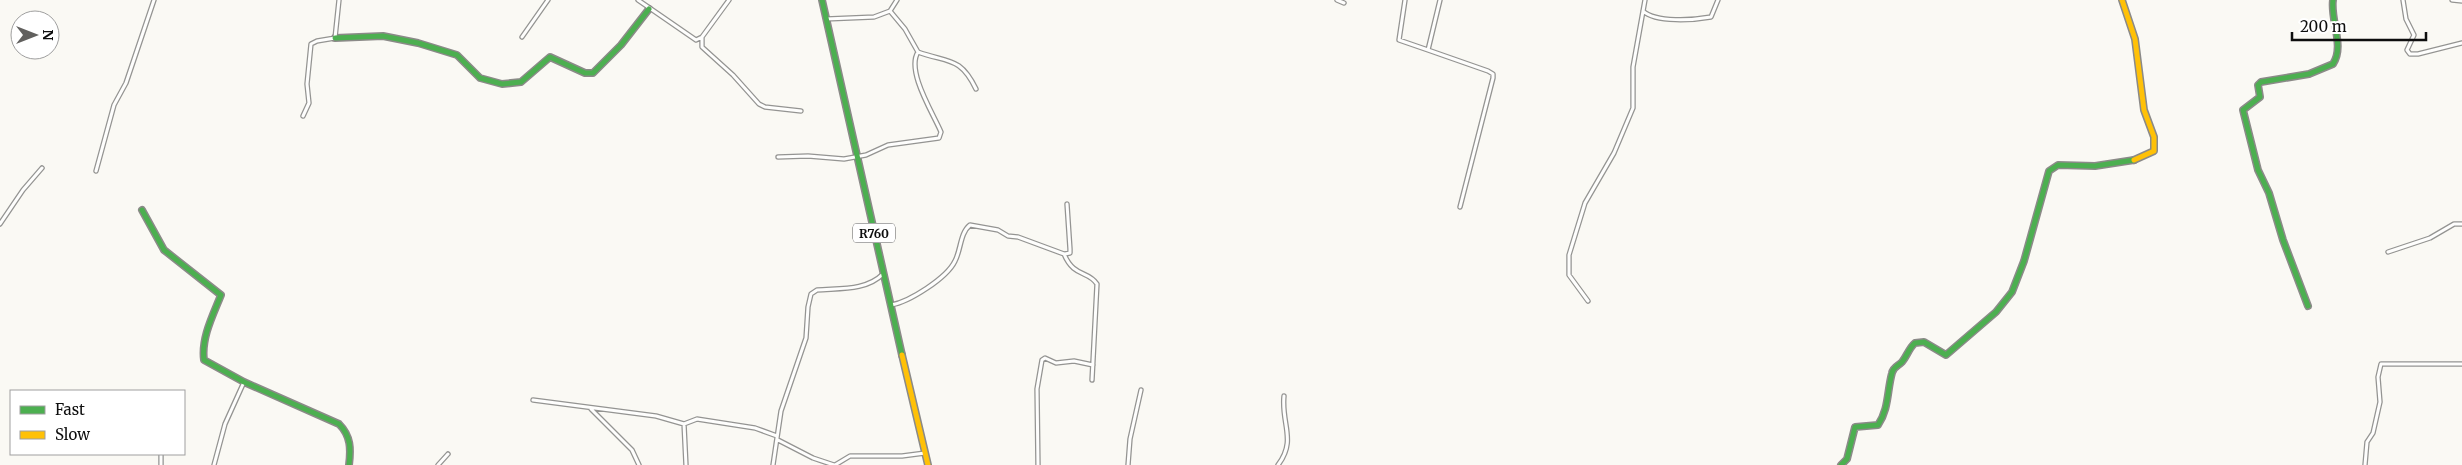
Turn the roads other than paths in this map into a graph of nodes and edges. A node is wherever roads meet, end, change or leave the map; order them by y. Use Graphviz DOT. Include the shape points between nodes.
graph roads {
  1 [pos="154,0"];
  2 [pos="339,0"];
  3 [pos="547,0"];
  4 [pos="638,0"];
  5 [pos="729,0"];
  6 [pos="822,0"];
  7 [pos="897,0"];
  8 [pos="1337,0"];
  9 [pos="1406,0"];
  10 [pos="1440,0"];
  11 [pos="1645,0"];
  12 [pos="1718,0"];
  13 [pos="2122,0"];
  14 [pos="2333,0"];
  15 [pos="2403,0"];
  16 [pos="2452,0"];
  17 [pos="2462,1"];
  18 [pos="1344,3"];
  19 [pos="649,10"];
  20 [pos="890,11"];
  21 [pos="1643,11"];
  22 [pos="826,20"];
  23 [pos="522,36"];
  24 [pos="335,38"];
  25 [pos="702,38"];
  26 [pos="2462,42"];
  27 [pos="1428,50"];
  28 [pos="918,52"];
  29 [pos="976,89"];
  30 [pos="801,112"];
  31 [pos="303,116"];
  32 [pos="857,155"];
  33 [pos="778,157"];
  34 [pos="42,168"];
  35 [pos="96,171"];
  36 [pos="1067,204"];
  37 [pos="1460,207"];
  38 [pos="142,210"];
  39 [pos="0,224"];
  40 [pos="2462,224"];
  41 [pos="2388,252"];
  42 [pos="1064,254"];
  43 [pos="883,274"];
  44 [pos="1588,301"];
  45 [pos="890,305"];
  46 [pos="2308,306"];
  47 [pos="2462,364"];
  48 [pos="1092,365"];
  49 [pos="1092,380"];
  50 [pos="244,382"];
  51 [pos="1141,390"];
  52 [pos="1284,396"];
  53 [pos="533,400"];
  54 [pos="591,409"];
  55 [pos="684,424"];
  56 [pos="778,438"];
  57 [pos="925,453"];
  58 [pos="448,454"];
  59 [pos="214,465"];
  60 [pos="349,465"];
  61 [pos="438,465"];
  62 [pos="639,465"];
  63 [pos="686,465"];
  64 [pos="773,465"];
  65 [pos="835,465"];
  66 [pos="928,465"];
  67 [pos="1038,465"];
  68 [pos="1128,465"];
  69 [pos="1278,465"];
  70 [pos="1841,465"];
  71 [pos="2365,465"];
  1 -- 35 [label="street" via="126,83 114,105"];
  2 -- 24 [label="street"];
  3 -- 23 [label="street"];
  4 -- 19 [label="street"];
  5 -- 25 [label="street"];
  6 -- 22 [label="street, R760"];
  7 -- 20 [label="street"];
  8 -- 18 [label="street"];
  9 -- 27 [label="street" via="1399,40"];
  10 -- 27 [label="street"];
  11 -- 21 [label="street"];
  12 -- 21 [label="street" via="1711,17 1660,18"];
  13 -- 70 [label="street" via="2135,38 2144,110 2155,142 2154,151 2134,160 2095,166 2058,166 2050,171 2012,292 1996,312 1946,355 1927,343 1920,341 1911,345 1903,361 1892,371 1882,420 1878,424 1855,427 1847,459"];
  14 -- 46 [label="street" via="2332,23 2337,46 2332,66 2261,82 2258,85 2260,97 2243,110 2258,170"];
  15 -- 26 [label="street" via="2406,19 2414,35 2407,50 2410,54"];
  16 -- 17 [label="street"];
  19 -- 24 [label="street" via="593,73 585,73 550,57 527,78 515,84 480,78 457,55 418,43 383,36"];
  19 -- 25 [label="street" via="692,39"];
  20 -- 22 [label="street" via="874,17"];
  20 -- 28 [label="street"];
  21 -- 44 [label="street" via="1632,67 1633,108 1614,153 1585,203 1569,255 1569,275"];
  22 -- 32 [label="street, R760"];
  24 -- 31 [label="street" via="311,44 307,84 309,103"];
  25 -- 30 [label="street" via="702,47 733,75 755,102 765,107"];
  27 -- 37 [label="street" via="1493,74"];
  28 -- 29 [label="street" via="961,67"];
  28 -- 32 [label="street" via="914,59 915,68 940,136 888,145 866,155"];
  32 -- 33 [label="street" via="844,159"];
  32 -- 43 [label="street, R760"];
  34 -- 39 [label="street"];
  36 -- 42 [label="street" via="1070,251"];
  38 -- 50 [label="street" via="164,250 222,295 210,321 203,348 204,360"];
  40 -- 41 [label="street" via="2454,224 2430,238"];
  42 -- 45 [label="street" via="998,230 970,225 965,230 952,266 918,293"];
  42 -- 48 [label="street" via="1072,268 1096,284"];
  43 -- 45 [label="street, R760"];
  43 -- 56 [label="street" via="865,285 817,290 811,294 806,338 781,411"];
  45 -- 57 [label="street, R760"];
  47 -- 71 [label="street" via="2381,364 2378,377 2380,402 2367,442"];
  48 -- 49 [label="street"];
  48 -- 67 [label="street" via="1042,360 1037,389"];
  50 -- 59 [label="street" via="225,424"];
  50 -- 60 [label="street" via="338,424 351,443"];
  51 -- 68 [label="street"];
  52 -- 69 [label="street" via="1289,446"];
  53 -- 54 [label="street"];
  54 -- 55 [label="street" via="656,416"];
  54 -- 62 [label="street" via="632,450"];
  55 -- 56 [label="street" via="697,419 755,428"];
  55 -- 63 [label="street"];
  56 -- 64 [label="street"];
  56 -- 65 [label="street" via="806,455"];
  57 -- 65 [label="street" via="850,456"];
  57 -- 66 [label="street, R760"];
  58 -- 61 [label="street"];
}
